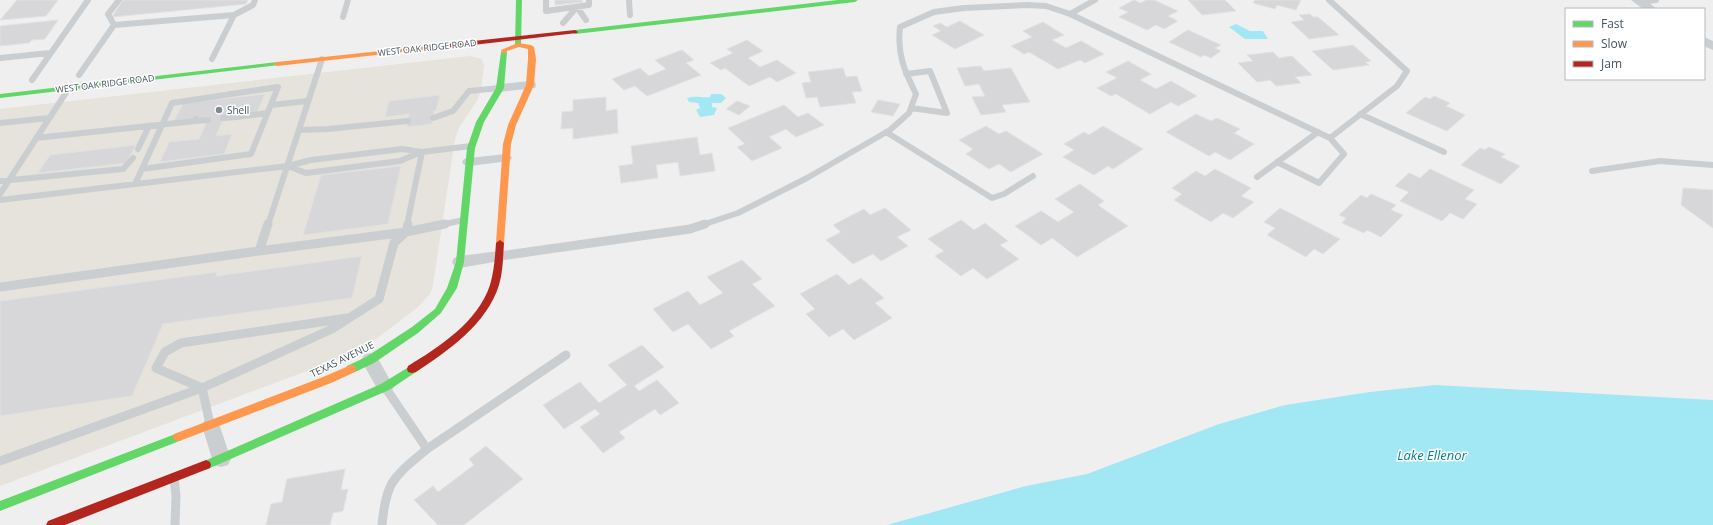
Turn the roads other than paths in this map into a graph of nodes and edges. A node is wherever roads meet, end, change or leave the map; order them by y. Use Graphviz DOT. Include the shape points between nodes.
graph roads {
  1 [pos="88,0"];
  2 [pos="119,0"];
  3 [pos="255,0"];
  4 [pos="348,0"];
  5 [pos="519,0"];
  6 [pos="546,0"];
  7 [pos="588,0"];
  8 [pos="629,0"];
  9 [pos="813,0"];
  10 [pos="855,0"];
  11 [pos="1095,0"];
  12 [pos="1329,0"];
  13 [pos="1656,0"];
  14 [pos="1639,1"];
  15 [pos="577,8"];
  16 [pos="1650,8"];
  17 [pos="735,13"];
  18 [pos="1070,14"];
  19 [pos="234,15"];
  20 [pos="630,15"];
  21 [pos="343,17"];
  22 [pos="590,20"];
  23 [pos="563,23"];
  24 [pos="551,24"];
  25 [pos="114,25"];
  26 [pos="518,42"];
  27 [pos="50,53"];
  28 [pos="0,58"];
  29 [pos="322,59"];
  30 [pos="212,60"];
  31 [pos="94,73"];
  32 [pos="906,74"];
  33 [pos="75,75"];
  34 [pos="48,78"];
  35 [pos="29,80"];
  36 [pos="530,85"];
  37 [pos="69,88"];
  38 [pos="500,88"];
  39 [pos="12,94"];
  40 [pos="0,96"];
  41 [pos="308,101"];
  42 [pos="270,106"];
  43 [pos="911,108"];
  44 [pos="267,113"];
  45 [pos="1360,114"];
  46 [pos="49,118"];
  47 [pos="223,118"];
  48 [pos="433,118"];
  49 [pos="208,120"];
  50 [pos="408,121"];
  51 [pos="0,123"];
  52 [pos="163,125"];
  53 [pos="149,126"];
  54 [pos="299,130"];
  55 [pos="886,132"];
  56 [pos="1318,132"];
  57 [pos="36,138"];
  58 [pos="1330,138"];
  59 [pos="471,146"];
  60 [pos="138,149"];
  61 [pos="422,152"];
  62 [pos="1444,152"];
  63 [pos="133,158"];
  64 [pos="504,158"];
  65 [pos="469,162"];
  66 [pos="1277,162"];
  67 [pos="1713,165"];
  68 [pos="288,166"];
  69 [pos="142,169"];
  70 [pos="1592,171"];
  71 [pos="1032,176"];
  72 [pos="1257,177"];
  73 [pos="9,180"];
  74 [pos="0,182"];
  75 [pos="135,184"];
  76 [pos="0,194"];
  77 [pos="0,200"];
  78 [pos="464,220"];
  79 [pos="406,232"];
  80 [pos="259,251"];
  81 [pos="499,256"];
  82 [pos="460,262"];
  83 [pos="0,287"];
  84 [pos="350,318"];
  85 [pos="566,355"];
  86 [pos="370,360"];
  87 [pos="385,386"];
  88 [pos="202,388"];
  89 [pos="211,426"];
  90 [pos="427,449"];
  91 [pos="221,459"];
  92 [pos="0,461"];
  93 [pos="174,477"];
  94 [pos="0,506"];
  95 [pos="52,525"];
  96 [pos="175,525"];
  97 [pos="382,525"];
  1 -- 27 [label="lane"];
  2 -- 25 [label="lane" via="108,14"];
  3 -- 19 [label="lane" via="253,5"];
  4 -- 21 [label="lane"];
  5 -- 26 [label="street"];
  6 -- 15 [label="lane" via="546,11"];
  7 -- 15 [label="lane" via="588,5"];
  8 -- 20 [label="lane"];
  9 -- 17 [label="street" via="749,7"];
  10 -- 17 [label="street, WEST OAK RIDGE ROAD"];
  11 -- 18 [label="lane"];
  12 -- 45 [label="lane" via="1407,71 1397,86"];
  13 -- 14 [label="lane"];
  14 -- 16 [label="street"];
  15 -- 22 [label="lane"];
  15 -- 23 [label="lane"];
  17 -- 26 [label="street, WEST OAK RIDGE ROAD"];
  18 -- 32 [label="lane" via="1046,6 1005,5 934,12 900,27 900,60"];
  18 -- 56 [label="lane"];
  19 -- 25 [label="lane"];
  19 -- 30 [label="lane"];
  22 -- 23 [label="street"];
  23 -- 24 [label="street"];
  25 -- 33 [label="lane"];
  26 -- 29 [label="street, WEST OAK RIDGE ROAD"];
  26 -- 36 [label="street" via="532,48"];
  26 -- 38 [label="street, TEXAS AVENUE" via="504,50"];
  27 -- 28 [label="lane"];
  27 -- 35 [label="lane"];
  29 -- 37 [label="street, WEST OAK RIDGE ROAD"];
  29 -- 41 [label="lane"];
  31 -- 33 [label="street, WEST OAK RIDGE ROAD"];
  32 -- 43 [label="lane" via="916,94"];
  32 -- 43 [label="lane" via="930,71 947,114"];
  33 -- 39 [label="street, WEST OAK RIDGE ROAD" via="72,80 65,83 30,87"];
  34 -- 35 [label="street, WEST OAK RIDGE ROAD"];
  36 -- 38 [label="street"];
  36 -- 64 [label="street" via="512,125"];
  37 -- 39 [label="street, WEST OAK RIDGE ROAD"];
  37 -- 46 [label="lane"];
  38 -- 48 [label="lane" via="469,92 453,111"];
  38 -- 59 [label="street, TEXAS AVENUE" via="480,122"];
  39 -- 40 [label="street, WEST OAK RIDGE ROAD"];
  41 -- 42 [label="lane"];
  41 -- 54 [label="lane"];
  42 -- 44 [label="lane"];
  42 -- 52 [label="lane" via="278,87 246,94 172,103"];
  43 -- 55 [label="lane"];
  44 -- 47 [label="lane"];
  44 -- 69 [label="lane" via="250,154"];
  45 -- 58 [label="lane"];
  45 -- 62 [label="lane"];
  46 -- 51 [label="lane"];
  46 -- 57 [label="lane"];
  49 -- 52 [label="lane"];
  50 -- 54 [label="lane" via="328,130"];
  52 -- 53 [label="lane"];
  52 -- 69 [label="lane"];
  53 -- 57 [label="lane"];
  53 -- 60 [label="lane"];
  54 -- 68 [label="lane"];
  55 -- 71 [label="lane" via="992,198 1004,194"];
  55 -- 81 [label="lane" via="807,178 738,213 690,229"];
  56 -- 58 [label="lane"];
  56 -- 66 [label="lane"];
  57 -- 73 [label="lane"];
  58 -- 66 [label="lane" via="1344,154 1319,183"];
  59 -- 61 [label="lane"];
  59 -- 65 [label="street, TEXAS AVENUE"];
  61 -- 68 [label="lane" via="402,149 311,160"];
  61 -- 68 [label="lane" via="400,161 306,173"];
  61 -- 79 [label="lane"];
  63 -- 73 [label="lane" via="123,169"];
  64 -- 65 [label="street"];
  64 -- 81 [label="street"];
  65 -- 78 [label="street, TEXAS AVENUE"];
  66 -- 72 [label="lane"];
  67 -- 70 [label="lane" via="1660,160"];
  68 -- 75 [label="lane"];
  68 -- 80 [label="lane"];
  69 -- 75 [label="lane"];
  73 -- 74 [label="lane"];
  73 -- 76 [label="lane"];
  75 -- 77 [label="lane"];
  78 -- 79 [label="lane"];
  78 -- 82 [label="street, TEXAS AVENUE"];
  79 -- 80 [label="lane"];
  79 -- 84 [label="lane" via="394,243 380,299"];
  80 -- 83 [label="lane"];
  81 -- 82 [label="street"];
  81 -- 87 [label="street" via="493,289 479,312 453,340 430,358"];
  82 -- 86 [label="street, TEXAS AVENUE" via="452,288 438,311"];
  84 -- 88 [label="lane" via="332,330"];
  84 -- 88 [label="lane" via="180,344 169,348 161,355 156,368"];
  85 -- 90 [label="lane"];
  86 -- 87 [label="street"];
  86 -- 89 [label="street, TEXAS AVENUE"];
  87 -- 90 [label="lane"];
  87 -- 91 [label="street"];
  88 -- 89 [label="lane"];
  88 -- 92 [label="lane"];
  89 -- 91 [label="street"];
  89 -- 94 [label="street, TEXAS AVENUE"];
  90 -- 97 [label="lane" via="389,486"];
  91 -- 93 [label="street"];
  93 -- 95 [label="street"];
  93 -- 96 [label="lane"];
}
